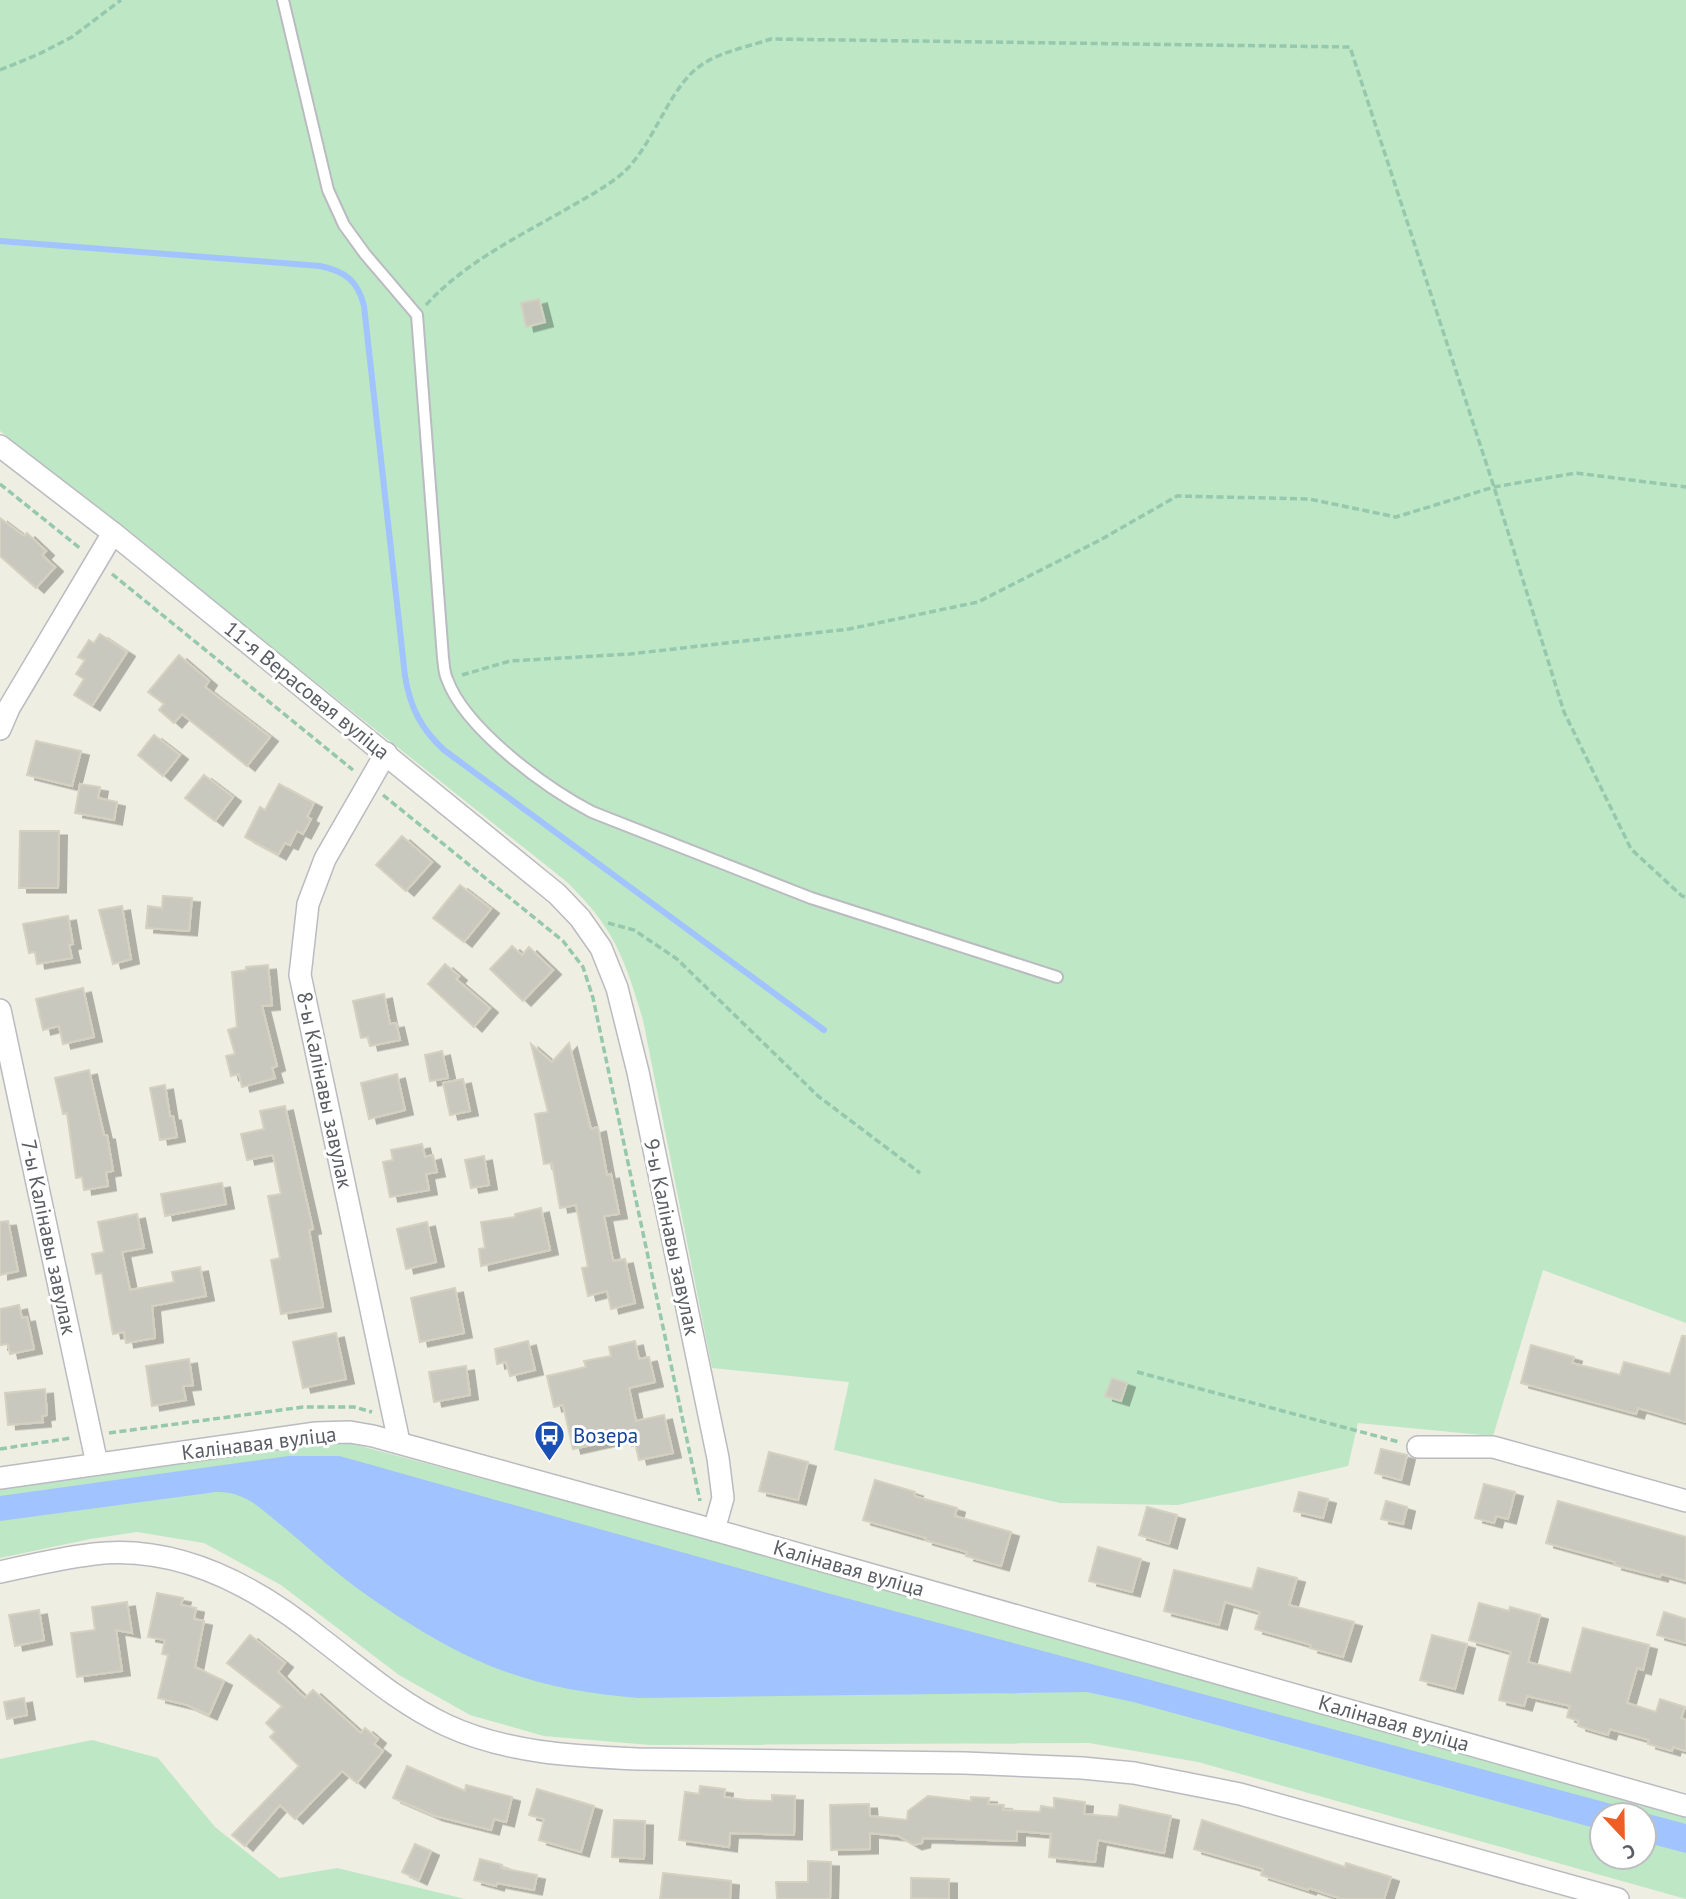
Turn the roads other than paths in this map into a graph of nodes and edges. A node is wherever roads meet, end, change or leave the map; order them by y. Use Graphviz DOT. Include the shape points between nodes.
graph roads {
  1 [pos="283,0"];
  2 [pos="0,446"];
  3 [pos="113,533"];
  4 [pos="0,729"];
  5 [pos="386,753"];
  6 [pos="601,948"];
  7 [pos="1057,977"];
  8 [pos="0,1010"];
  9 [pos="399,1442"];
  10 [pos="1418,1447"];
  11 [pos="97,1464"];
  12 [pos="0,1478"];
  13 [pos="1686,1501"];
  14 [pos="714,1530"];
  15 [pos="0,1572"];
  16 [pos="1686,1806"];
  17 [pos="1618,1899"];
  1 -- 7 [label="lane" via="328,190 344,225 417,315 443,658 447,680 462,706 534,776 592,811 811,898"];
  2 -- 3 [label="street, 11-я Верасовая вуліца"];
  3 -- 4 [label="street"];
  3 -- 5 [label="street, 11-я Верасовая вуліца"];
  5 -- 6 [label="street, 11-я Верасовая вуліца" via="557,894"];
  5 -- 9 [label="street, 8-ы Калінавы завулак" via="325,859 308,904 300,975"];
  6 -- 14 [label="street, 9-ы Калінавы завулак" via="617,988 638,1072 718,1458 723,1498"];
  8 -- 11 [label="street, 7-ы Калінавы завулак"];
  9 -- 11 [label="street, Калінавая вуліца" via="350,1432 316,1433"];
  9 -- 14 [label="street, Калінавая вуліца"];
  10 -- 13 [label="street" via="1493,1447"];
  11 -- 12 [label="street, Калінавая вуліца"];
  14 -- 16 [label="street, Калінавая вуліца"];
  15 -- 17 [label="street" via="96,1553 179,1559 251,1589 405,1703 487,1741 531,1750 638,1759 1014,1764 1134,1773 1240,1794"];
}
